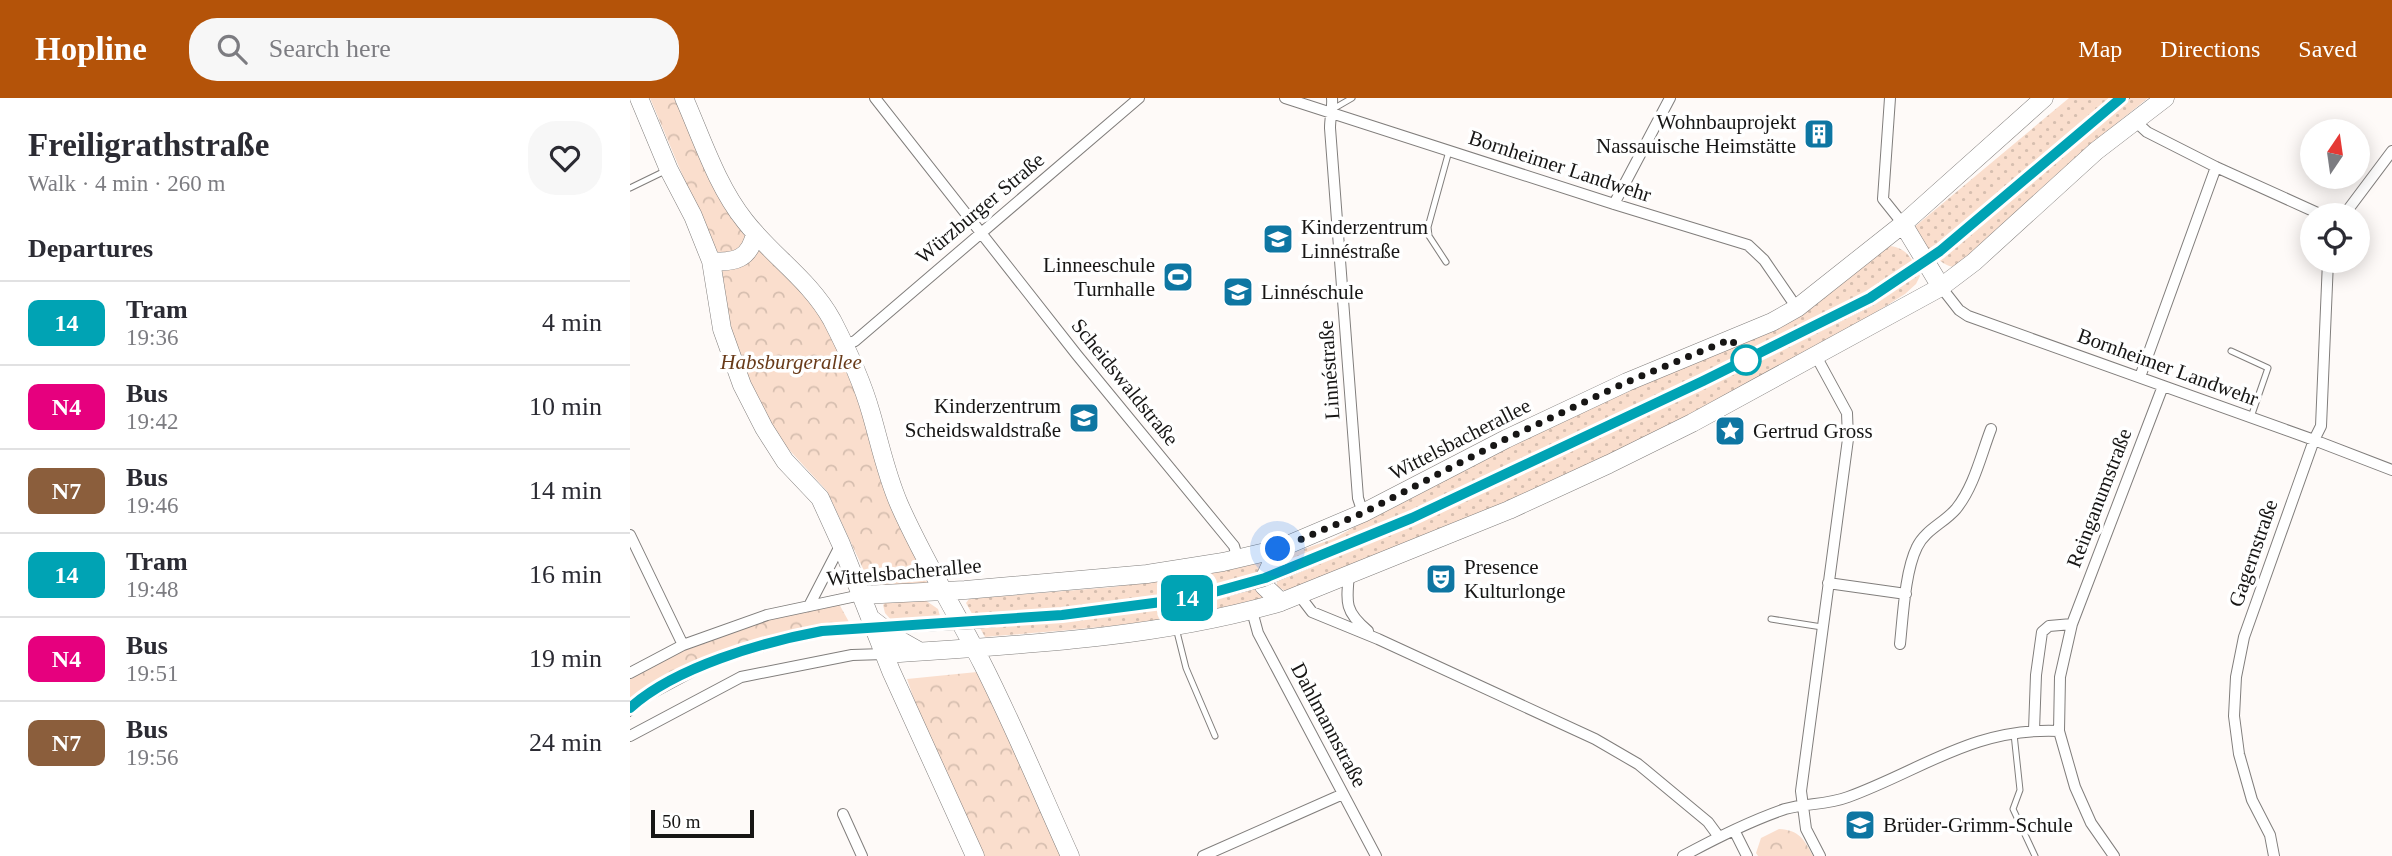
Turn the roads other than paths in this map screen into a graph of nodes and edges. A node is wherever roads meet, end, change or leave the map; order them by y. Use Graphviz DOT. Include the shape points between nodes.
graph roads {
  1 [pos="639,98"];
  2 [pos="684,98"];
  3 [pos="875,98"];
  4 [pos="1139,98"];
  5 [pos="1285,98"];
  6 [pos="1352,98"];
  7 [pos="1670,98"];
  8 [pos="1889,98"];
  9 [pos="2044,98"];
  10 [pos="2165,98"];
  11 [pos="1332,106"];
  12 [pos="2135,121"];
  13 [pos="2392,150"];
  14 [pos="1449,151"];
  15 [pos="2216,167"];
  16 [pos="668,170"];
  17 [pos="630,188"];
  18 [pos="2353,203"];
  19 [pos="1614,205"];
  20 [pos="2300,205"];
  21 [pos="1903,224"];
  22 [pos="981,232"];
  23 [pos="755,233"];
  24 [pos="711,261"];
  25 [pos="1446,262"];
  26 [pos="2328,273"];
  27 [pos="1941,288"];
  28 [pos="1797,308"];
  29 [pos="844,345"];
  30 [pos="2231,351"];
  31 [pos="1816,356"];
  32 [pos="2140,377"];
  33 [pos="2163,386"];
  34 [pos="2251,417"];
  35 [pos="1991,429"];
  36 [pos="2314,440"];
  37 [pos="2392,470"];
  38 [pos="1363,513"];
  39 [pos="630,535"];
  40 [pos="841,544"];
  41 [pos="1278,549"];
  42 [pos="1238,560"];
  43 [pos="1349,575"];
  44 [pos="1828,583"];
  45 [pos="943,591"];
  46 [pos="1906,594"];
  47 [pos="861,595"];
  48 [pos="1299,595"];
  49 [pos="1280,603"];
  50 [pos="810,604"];
  51 [pos="1251,611"];
  52 [pos="958,617"];
  53 [pos="870,618"];
  54 [pos="1771,619"];
  55 [pos="2072,624"];
  56 [pos="1175,625"];
  57 [pos="1822,627"];
  58 [pos="1378,639"];
  59 [pos="1900,644"];
  60 [pos="683,645"];
  61 [pos="974,648"];
  62 [pos="940,650"];
  63 [pos="919,651"];
  64 [pos="884,653"];
  65 [pos="630,673"];
  66 [pos="2035,730"];
  67 [pos="2059,731"];
  68 [pos="2014,734"];
  69 [pos="630,736"];
  70 [pos="1215,736"];
  71 [pos="1343,794"];
  72 [pos="1801,805"];
  73 [pos="843,814"];
  74 [pos="1734,830"];
  75 [pos="1719,837"];
  76 [pos="862,856"];
  77 [pos="975,856"];
  78 [pos="1070,856"];
  79 [pos="1203,856"];
  80 [pos="1376,856"];
  81 [pos="1683,856"];
  82 [pos="1747,856"];
  83 [pos="1821,856"];
  84 [pos="2035,856"];
  85 [pos="2114,856"];
  86 [pos="2274,856"];
  1 -- 16 [label="main road"];
  2 -- 23 [label="main road" via="731,201"];
  3 -- 22 [label="street, Scheidswaldstraße"];
  4 -- 22 [label="street, Würzburger Straße"];
  5 -- 11 [label="street, Bornheimer Landwehr"];
  6 -- 11 [label="lane"];
  7 -- 19 [label="street"];
  8 -- 21 [label="street" via="1883,199"];
  9 -- 21 [label="main road, Wittelsbacherallee"];
  10 -- 12 [label="main road"];
  11 -- 14 [label="street, Bornheimer Landwehr"];
  11 -- 38 [label="street, Linnéstraße" via="1358,498"];
  12 -- 15 [label="street" via="2147,132"];
  12 -- 27 [label="main road"];
  13 -- 18 [label="street"];
  14 -- 19 [label="street, Bornheimer Landwehr"];
  14 -- 25 [label="lane" via="1428,227"];
  15 -- 20 [label="street"];
  15 -- 32 [label="street"];
  16 -- 17 [label="lane"];
  16 -- 24 [label="main road"];
  19 -- 28 [label="street, Bornheimer Landwehr" via="1748,245"];
  21 -- 27 [label="main road"];
  21 -- 28 [label="main road, Wittelsbacherallee"];
  22 -- 29 [label="street, Würzburger Straße" via="855,341"];
  22 -- 42 [label="street, Scheidswaldstraße" via="1234,546"];
  23 -- 24 [label="main road" via="752,246 737,259"];
  23 -- 29 [label="main road" via="810,288"];
  24 -- 40 [label="main road" via="722,329 742,385 785,461 820,498"];
  26 -- 36 [label="street, Gagernstraße" via="2323,415"];
  27 -- 31 [label="main road"];
  27 -- 32 [label="street, Bornheimer Landwehr" via="1968,316"];
  28 -- 38 [label="main road, Wittelsbacherallee" via="1506,439"];
  29 -- 45 [label="main road" via="871,411 885,469"];
  30 -- 34 [label="lane" via="2269,368"];
  31 -- 43 [label="main road" via="1609,464"];
  31 -- 44 [label="street" via="1848,423"];
  32 -- 33 [label="street, Bornheimer Landwehr"];
  33 -- 34 [label="street, Bornheimer Landwehr"];
  33 -- 55 [label="street, Reinganumstraße"];
  34 -- 36 [label="street, Bornheimer Landwehr"];
  35 -- 46 [label="street" via="1959,504 1915,550"];
  36 -- 37 [label="street, Bornheimer Landwehr"];
  36 -- 86 [label="street, Gagernstraße" via="2244,637 2236,677 2234,716 2239,754"];
  38 -- 41 [label="main road, Wittelsbacherallee"];
  39 -- 60 [label="street"];
  40 -- 47 [label="main road"];
  40 -- 50 [label="street, Wittelsbacherallee"];
  41 -- 42 [label="main road, Wittelsbacherallee"];
  41 -- 49 [label="main road" via="1263,582"];
  42 -- 45 [label="main road, Wittelsbacherallee" via="1147,574"];
  43 -- 48 [label="main road"];
  43 -- 58 [label="street" via="1348,609"];
  44 -- 46 [label="street"];
  44 -- 57 [label="street"];
  45 -- 47 [label="main road, Wittelsbacherallee"];
  45 -- 52 [label="main road"];
  46 -- 59 [label="street"];
  47 -- 50 [label="street, Wittelsbacherallee"];
  47 -- 53 [label="main road"];
  48 -- 49 [label="main road"];
  48 -- 58 [label="street" via="1312,612"];
  49 -- 51 [label="main road"];
  50 -- 60 [label="street, Wittelsbacherallee"];
  51 -- 56 [label="main road"];
  51 -- 71 [label="street, Dahlmannstraße" via="1258,633"];
  52 -- 61 [label="main road"];
  52 -- 62 [label="main road"];
  53 -- 63 [label="main road"];
  53 -- 64 [label="main road"];
  54 -- 57 [label="lane"];
  55 -- 66 [label="street" via="2049,626 2042,632"];
  55 -- 67 [label="street, Reinganumstraße" via="2060,677"];
  56 -- 61 [label="main road"];
  56 -- 70 [label="lane" via="1186,668"];
  57 -- 72 [label="street"];
  58 -- 75 [label="street" via="1595,739 1638,765 1708,822"];
  60 -- 65 [label="street, Wittelsbacherallee"];
  61 -- 62 [label="main road"];
  61 -- 78 [label="main road"];
  62 -- 63 [label="main road"];
  63 -- 64 [label="main road"];
  64 -- 69 [label="street" via="741,677"];
  64 -- 77 [label="main road"];
  66 -- 67 [label="street"];
  66 -- 68 [label="street"];
  67 -- 85 [label="street, Reinganumstraße" via="2075,787 2091,823"];
  68 -- 72 [label="street" via="1967,744 1849,797"];
  68 -- 84 [label="lane" via="2020,790 2013,809"];
  71 -- 79 [label="street"];
  71 -- 80 [label="street, Dahlmannstraße"];
  72 -- 74 [label="street"];
  72 -- 83 [label="street" via="1806,829"];
  73 -- 76 [label="street"];
  74 -- 75 [label="street"];
  74 -- 82 [label="street"];
  75 -- 81 [label="street"];
}
